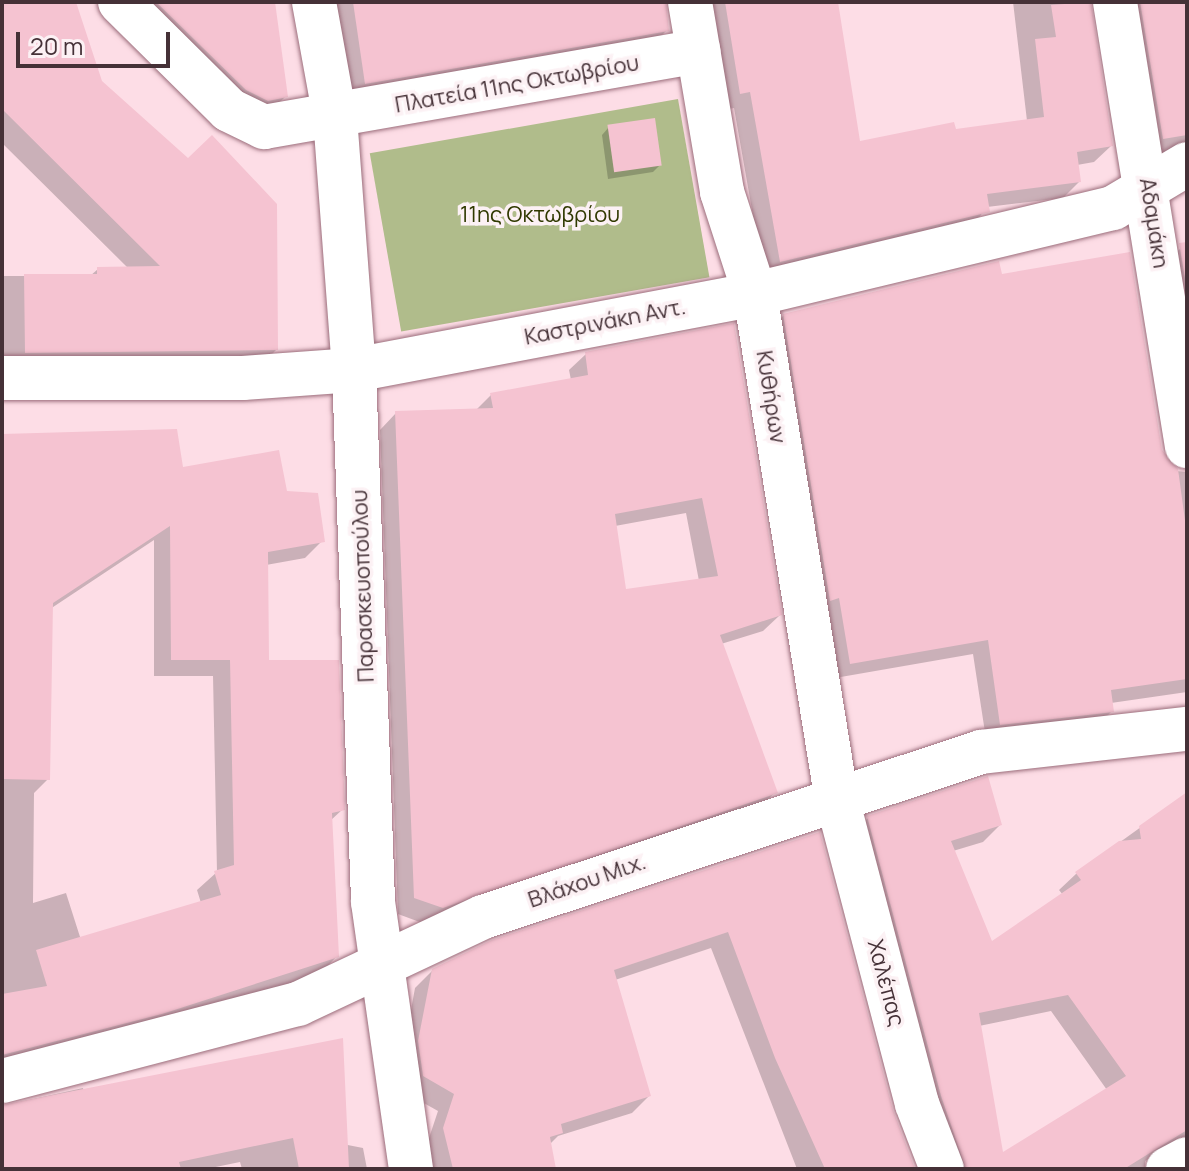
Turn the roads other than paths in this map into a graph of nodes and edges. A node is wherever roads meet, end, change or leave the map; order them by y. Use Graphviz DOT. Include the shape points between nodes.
graph roads {
  1 [pos="120,2"];
  2 [pos="314,2"];
  3 [pos="690,2"];
  4 [pos="1115,2"];
  5 [pos="698,51"];
  6 [pos="335,117"];
  7 [pos="1187,164"];
  8 [pos="1148,184"];
  9 [pos="755,294"];
  10 [pos="354,370"];
  11 [pos="2,378"];
  12 [pos="1187,446"];
  13 [pos="1187,729"];
  14 [pos="836,795"];
  15 [pos="378,963"];
  16 [pos="2,1081"];
  17 [pos="1187,1159"];
  18 [pos="411,1169"];
  19 [pos="942,1169"];
  20 [pos="1168,1169"];
  1 -- 6 [label="street, Πλατεία 11ης Οκτωβρίου" via="248,123 264,127"];
  2 -- 6 [label="street, Παρασκευοπούλου"];
  3 -- 5 [label="street, Κυθήρων"];
  4 -- 8 [label="street, Αδαμάκη"];
  5 -- 6 [label="street, Πλατεία 11ης Οκτωβρίου"];
  5 -- 9 [label="street, Κυθήρων" via="722,192"];
  6 -- 10 [label="street, Παρασκευοπούλου"];
  7 -- 8 [label="street, Καστρινάκη Αντ."];
  8 -- 9 [label="street, Καστρινάκη Αντ." via="1113,208"];
  8 -- 12 [label="street, Αδαμάκη"];
  9 -- 10 [label="street, Καστρινάκη Αντ."];
  9 -- 14 [label="street, Κυθήρων"];
  10 -- 11 [label="street, Καστρινάκη Αντ." via="243,378"];
  10 -- 15 [label="street, Παρασκευοπούλου"];
  13 -- 14 [label="street, Βλάχου Μιχ." via="981,752"];
  14 -- 15 [label="street, Βλάχου Μιχ." via="483,917"];
  14 -- 19 [label="street, Χαλέπας" via="917,1104"];
  15 -- 16 [label="street, Βλάχου Μιχ." via="324,994 286,1008"];
  15 -- 18 [label="street, Παρασκευοπούλου"];
  17 -- 20 [label="street"];
}
